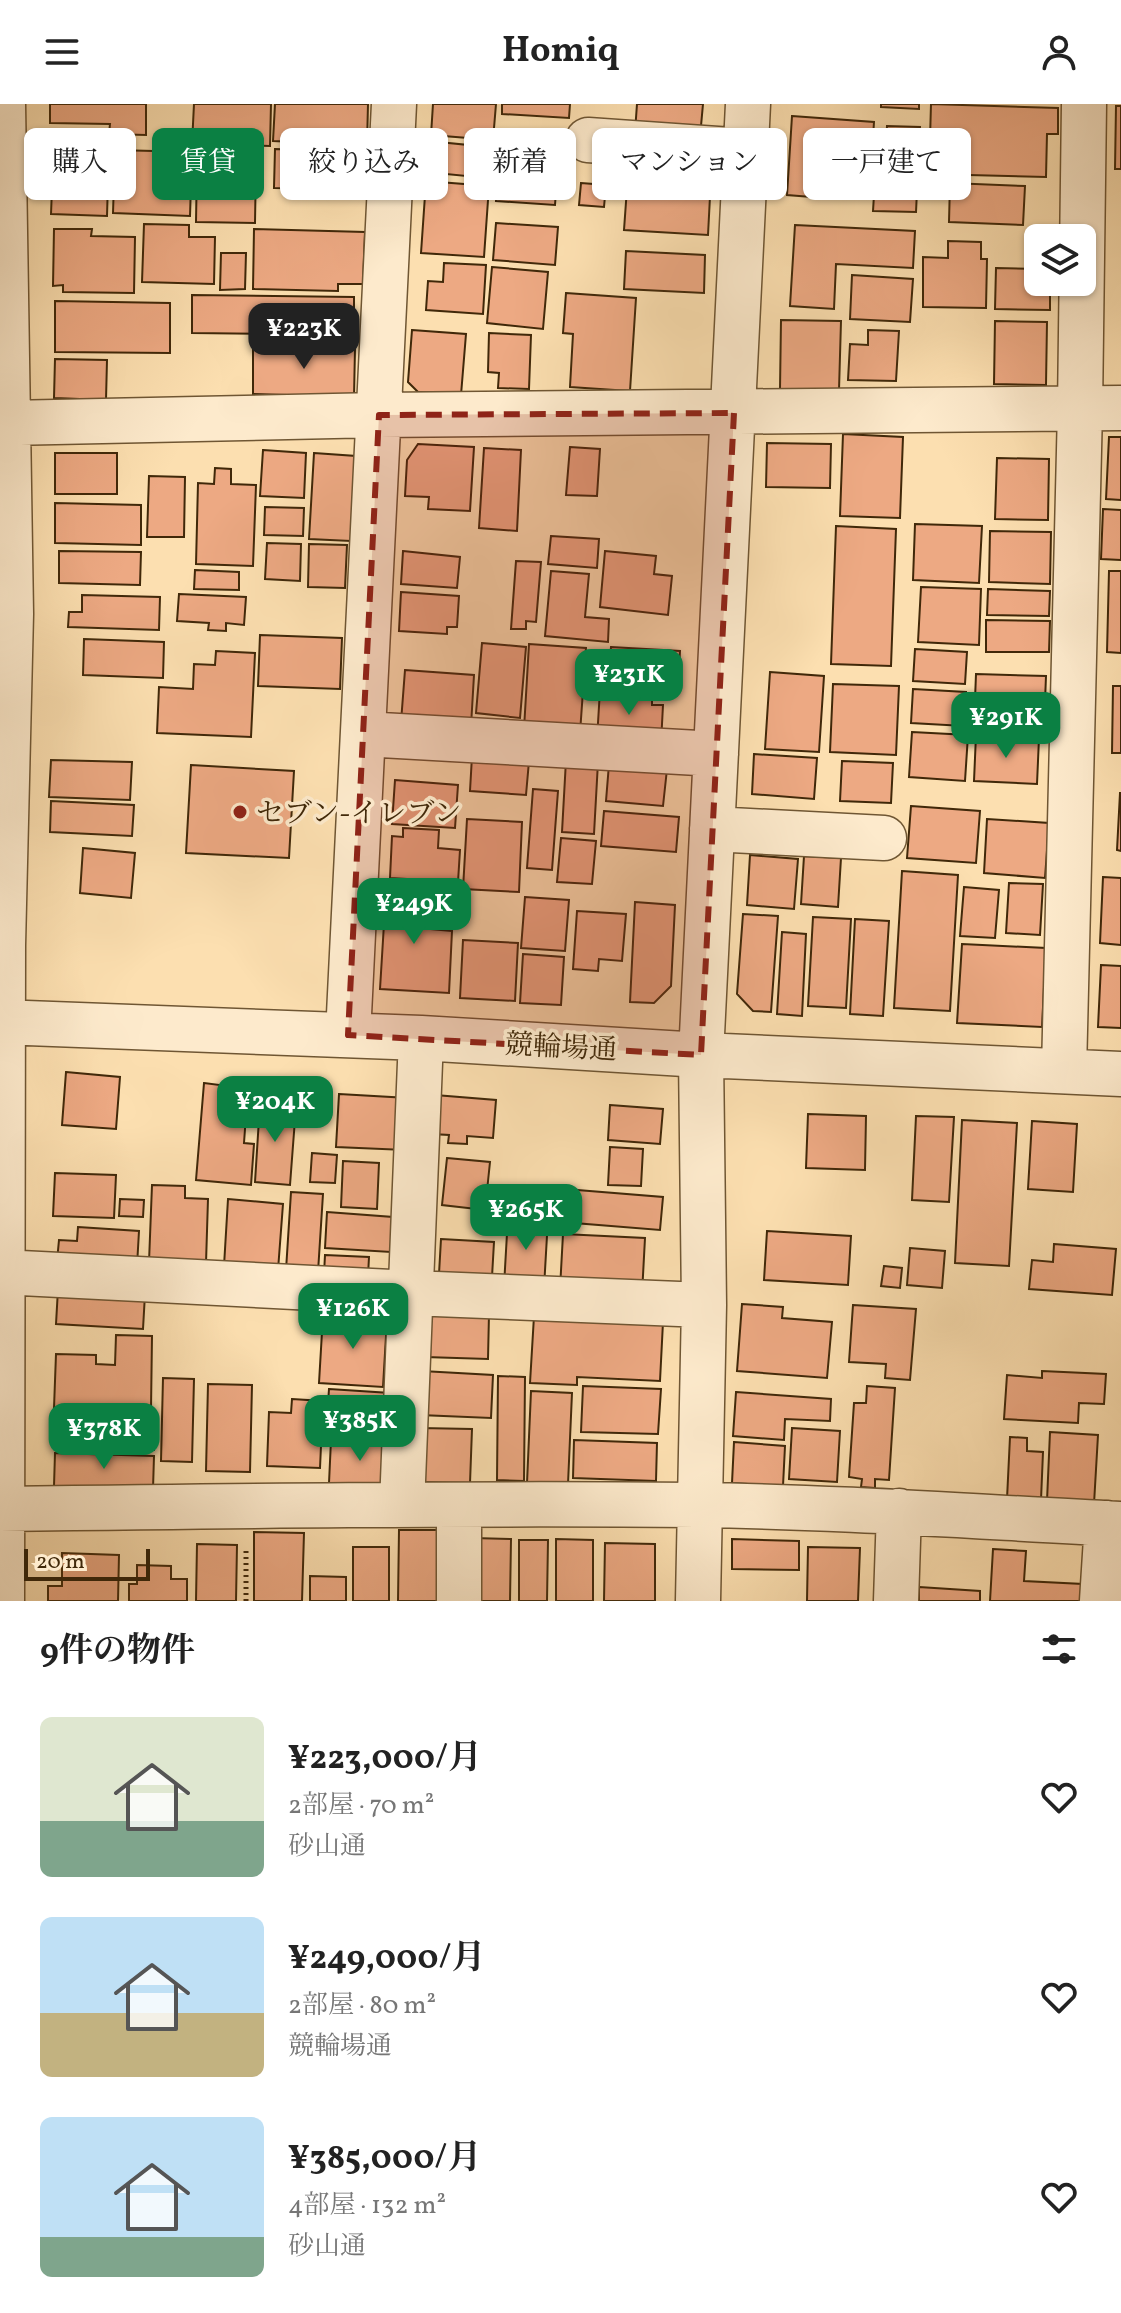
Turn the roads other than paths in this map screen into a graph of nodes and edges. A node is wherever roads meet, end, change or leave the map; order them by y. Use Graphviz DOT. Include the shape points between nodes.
graph roads {
  1 [pos="3,104"];
  2 [pos="394,104"];
  3 [pos="748,104"];
  4 [pos="1084,104"];
  5 [pos="747,128"];
  6 [pos="588,140"];
  7 [pos="592,140"];
  8 [pos="744,200"];
  9 [pos="3,258"];
  10 [pos="1101,409"];
  11 [pos="734,413"];
  12 [pos="379,415"];
  13 [pos="8,423"];
  14 [pos="6,614"];
  15 [pos="363,734"];
  16 [pos="716,754"];
  17 [pos="712,829"];
  18 [pos="3,833"];
  19 [pos="884,838"];
  20 [pos="1,1022"];
  21 [pos="348,1035"];
  22 [pos="421,1038"];
  23 [pos="701,1055"];
  24 [pos="1064,1071"];
  25 [pos="1121,1074"];
  26 [pos="1,1272"];
  27 [pos="411,1293"];
  28 [pos="704,1305"];
  29 [pos="402,1505"];
  30 [pos="698,1505"];
  31 [pos="459,1506"];
  32 [pos="1,1509"];
  33 [pos="899,1511"];
  34 [pos="1114,1524"];
  35 [pos="2,1601"];
  36 [pos="459,1601"];
  37 [pos="698,1601"];
  38 [pos="896,1601"];
  39 [pos="1102,1601"];
  1 -- 9 [label="street"];
  2 -- 12 [label="street"];
  3 -- 5 [label="street"];
  4 -- 10 [label="street"];
  6 -- 7 [label="street"];
  8 -- 11 [label="street"];
  9 -- 13 [label="street"];
  10 -- 11 [label="street"];
  10 -- 24 [label="street"];
  11 -- 12 [label="street"];
  11 -- 16 [label="street"];
  12 -- 13 [label="street"];
  12 -- 15 [label="street"];
  13 -- 14 [label="street"];
  14 -- 18 [label="street"];
  15 -- 16 [label="street"];
  15 -- 21 [label="street"];
  16 -- 17 [label="street"];
  17 -- 19 [label="street"];
  17 -- 23 [label="street"];
  18 -- 20 [label="street"];
  20 -- 21 [label="street, 競輪場通"];
  20 -- 26 [label="street"];
  21 -- 22 [label="street, 競輪場通"];
  22 -- 23 [label="street, 競輪場通"];
  22 -- 27 [label="street"];
  23 -- 24 [label="street, 競輪場通"];
  23 -- 28 [label="street"];
  24 -- 25 [label="street, 競輪場通"];
  26 -- 27 [label="street"];
  26 -- 32 [label="street"];
  27 -- 28 [label="street"];
  27 -- 29 [label="street"];
  28 -- 30 [label="street"];
  29 -- 31 [label="street"];
  29 -- 32 [label="street"];
  30 -- 31 [label="street"];
  30 -- 33 [label="street"];
  30 -- 37 [label="street"];
  31 -- 36 [label="street"];
  32 -- 35 [label="street"];
  33 -- 34 [label="street"];
  33 -- 38 [label="street"];
  34 -- 39 [label="street"];
}
